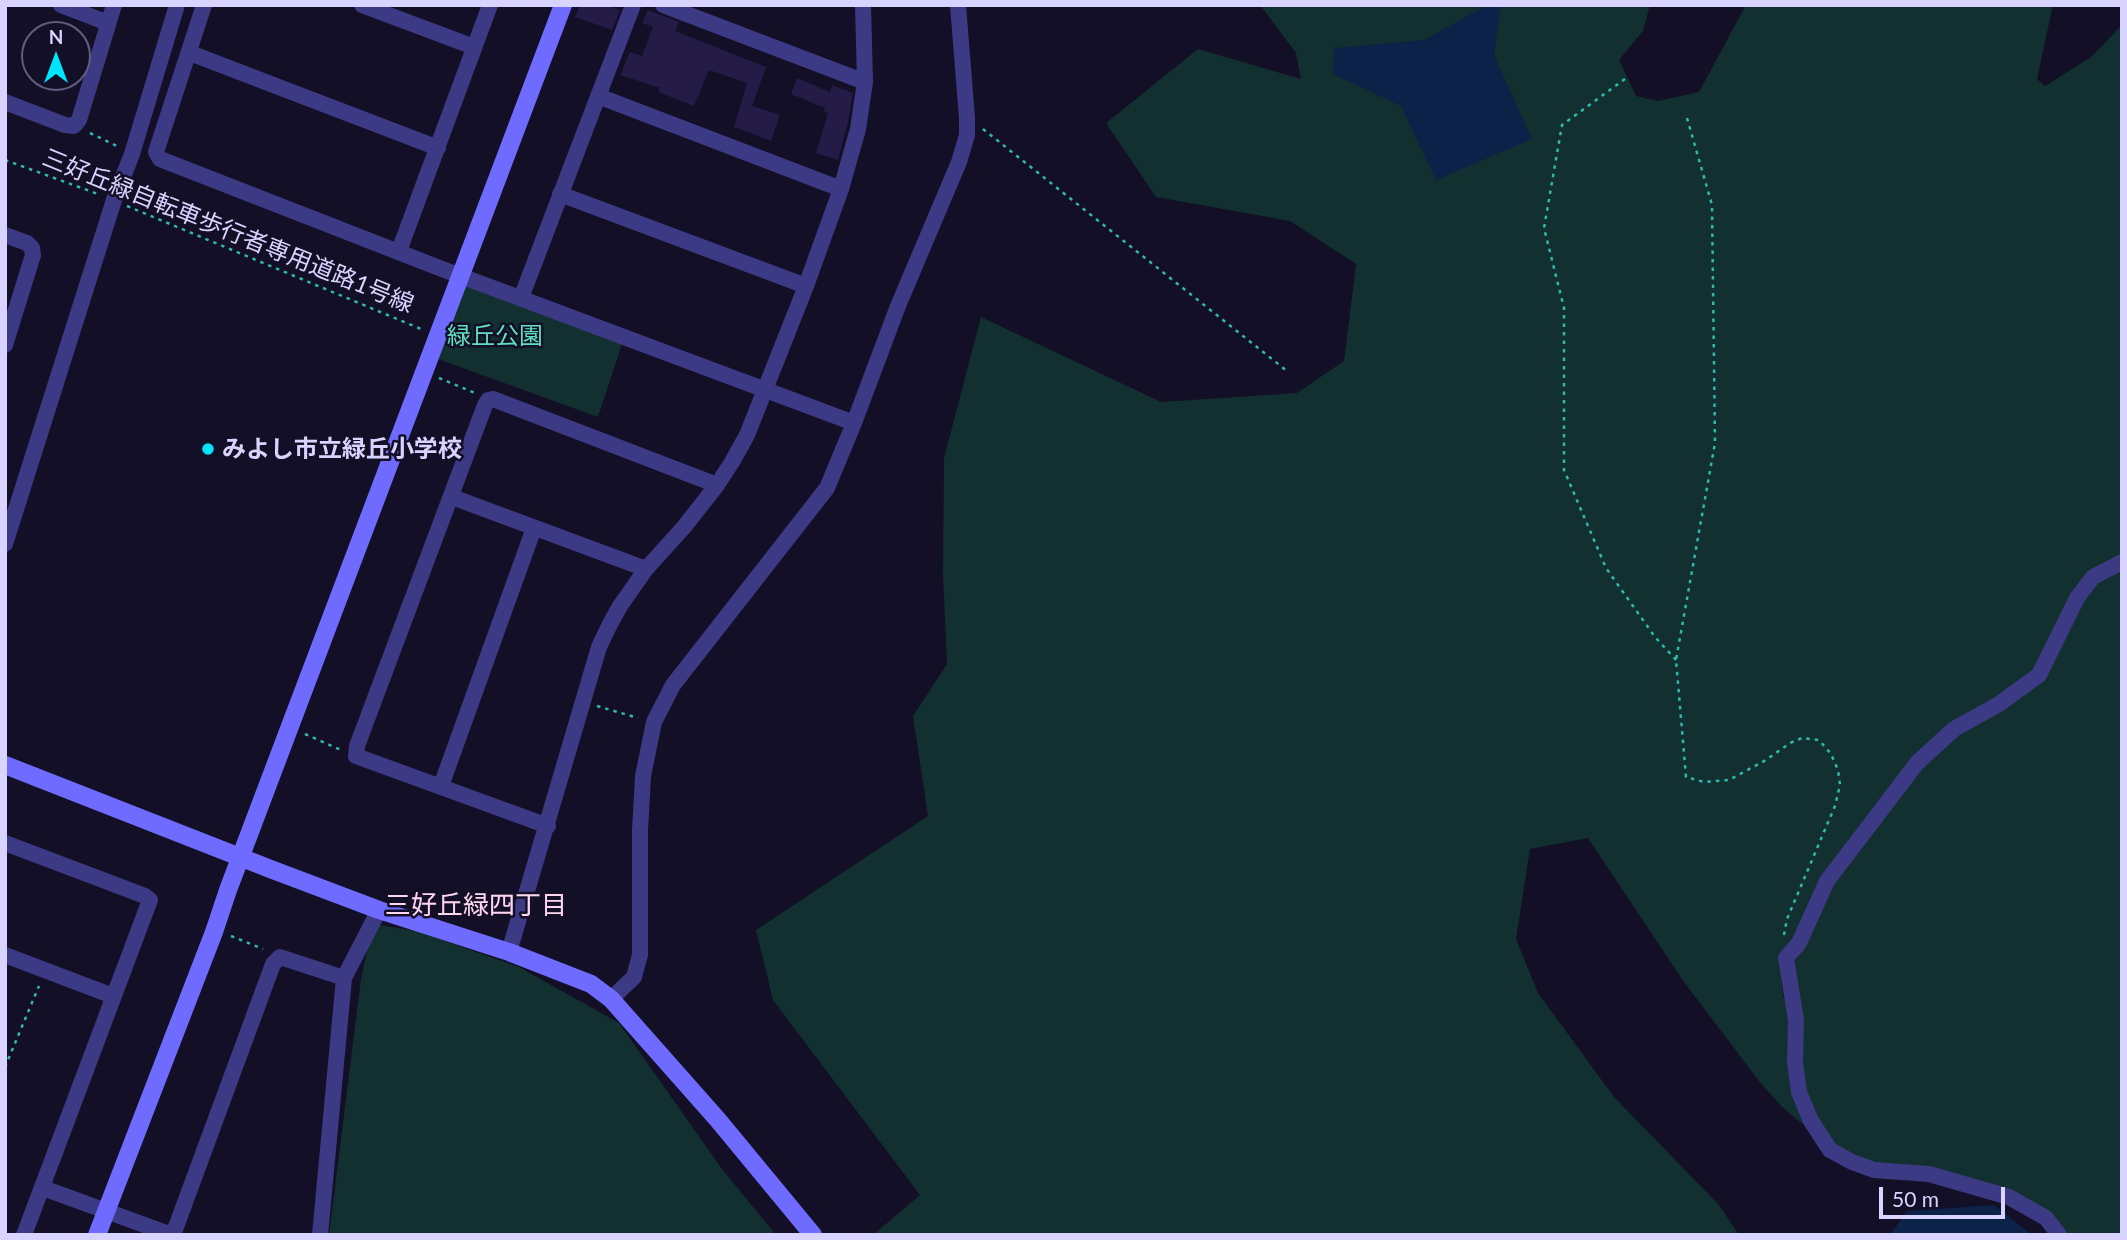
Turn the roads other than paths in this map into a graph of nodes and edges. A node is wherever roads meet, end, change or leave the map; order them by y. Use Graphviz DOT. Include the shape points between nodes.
graph roads {
  1 [pos="61,5"];
  2 [pos="114,5"];
  3 [pos="177,5"];
  4 [pos="204,5"];
  5 [pos="362,5"];
  6 [pos="490,5"];
  7 [pos="563,5"];
  8 [pos="633,5"];
  9 [pos="663,5"];
  10 [pos="863,5"];
  11 [pos="958,5"];
  12 [pos="108,23"];
  13 [pos="474,47"];
  14 [pos="190,53"];
  15 [pos="865,82"];
  16 [pos="598,96"];
  17 [pos="5,102"];
  18 [pos="438,148"];
  19 [pos="841,189"];
  20 [pos="560,194"];
  21 [pos="5,235"];
  22 [pos="399,251"];
  23 [pos="460,275"];
  24 [pos="806,286"];
  25 [pos="521,298"];
  26 [pos="5,345"];
  27 [pos="765,389"];
  28 [pos="854,423"];
  29 [pos="717,485"];
  30 [pos="452,497"];
  31 [pos="534,528"];
  32 [pos="5,544"];
  33 [pos="2122,562"];
  34 [pos="646,569"];
  35 [pos="5,765"];
  36 [pos="441,786"];
  37 [pos="548,826"];
  38 [pos="5,843"];
  39 [pos="241,858"];
  40 [pos="379,910"];
  41 [pos="509,952"];
  42 [pos="5,955"];
  43 [pos="345,978"];
  44 [pos="113,996"];
  45 [pos="611,999"];
  46 [pos="43,1188"];
  47 [pos="106,1211"];
  48 [pos="24,1235"];
  49 [pos="97,1235"];
  50 [pos="173,1235"];
  51 [pos="320,1235"];
  52 [pos="814,1235"];
  53 [pos="2059,1235"];
  1 -- 12 [label="street"];
  2 -- 12 [label="street"];
  3 -- 32 [label="street"];
  4 -- 14 [label="street"];
  5 -- 13 [label="street"];
  6 -- 13 [label="street"];
  7 -- 23 [label="street"];
  8 -- 16 [label="street"];
  9 -- 15 [label="street"];
  10 -- 15 [label="street"];
  11 -- 28 [label="street" via="967,135"];
  12 -- 17 [label="street" via="75,126"];
  13 -- 18 [label="street"];
  14 -- 18 [label="street"];
  14 -- 22 [label="street" via="156,152 160,159"];
  15 -- 19 [label="street"];
  16 -- 19 [label="street"];
  16 -- 20 [label="street"];
  18 -- 22 [label="street"];
  19 -- 24 [label="street"];
  20 -- 24 [label="street"];
  20 -- 25 [label="street"];
  21 -- 26 [label="street" via="27,243 33,255"];
  22 -- 23 [label="street"];
  23 -- 25 [label="street"];
  23 -- 39 [label="street"];
  24 -- 27 [label="street"];
  25 -- 27 [label="street"];
  27 -- 28 [label="street"];
  27 -- 29 [label="street" via="747,435"];
  28 -- 45 [label="street" via="827,488 673,685 654,722 643,776 640,955 634,977"];
  29 -- 30 [label="street" via="493,399 488,400"];
  29 -- 34 [label="street"];
  30 -- 31 [label="street"];
  30 -- 36 [label="street" via="356,756"];
  31 -- 34 [label="street"];
  31 -- 36 [label="street"];
  33 -- 53 [label="street" via="2093,578 2077,598 2039,675 1954,729 1917,763 1827,881 1799,943 1786,958 1796,1020 1799,1092 1830,1150 1874,1170 1929,1174 2009,1197 2046,1218"];
  34 -- 37 [label="street" via="599,647"];
  35 -- 39 [label="street"];
  36 -- 37 [label="street"];
  37 -- 41 [label="street"];
  38 -- 44 [label="street" via="150,900"];
  39 -- 40 [label="street"];
  39 -- 47 [label="street"];
  40 -- 41 [label="street"];
  40 -- 43 [label="street"];
  41 -- 45 [label="street" via="591,984"];
  42 -- 44 [label="street"];
  43 -- 50 [label="street" via="280,957 271,970"];
  43 -- 51 [label="street"];
  44 -- 46 [label="street"];
  45 -- 52 [label="street"];
  46 -- 47 [label="street"];
  46 -- 48 [label="street"];
  47 -- 49 [label="street"];
  47 -- 50 [label="street"];
}
